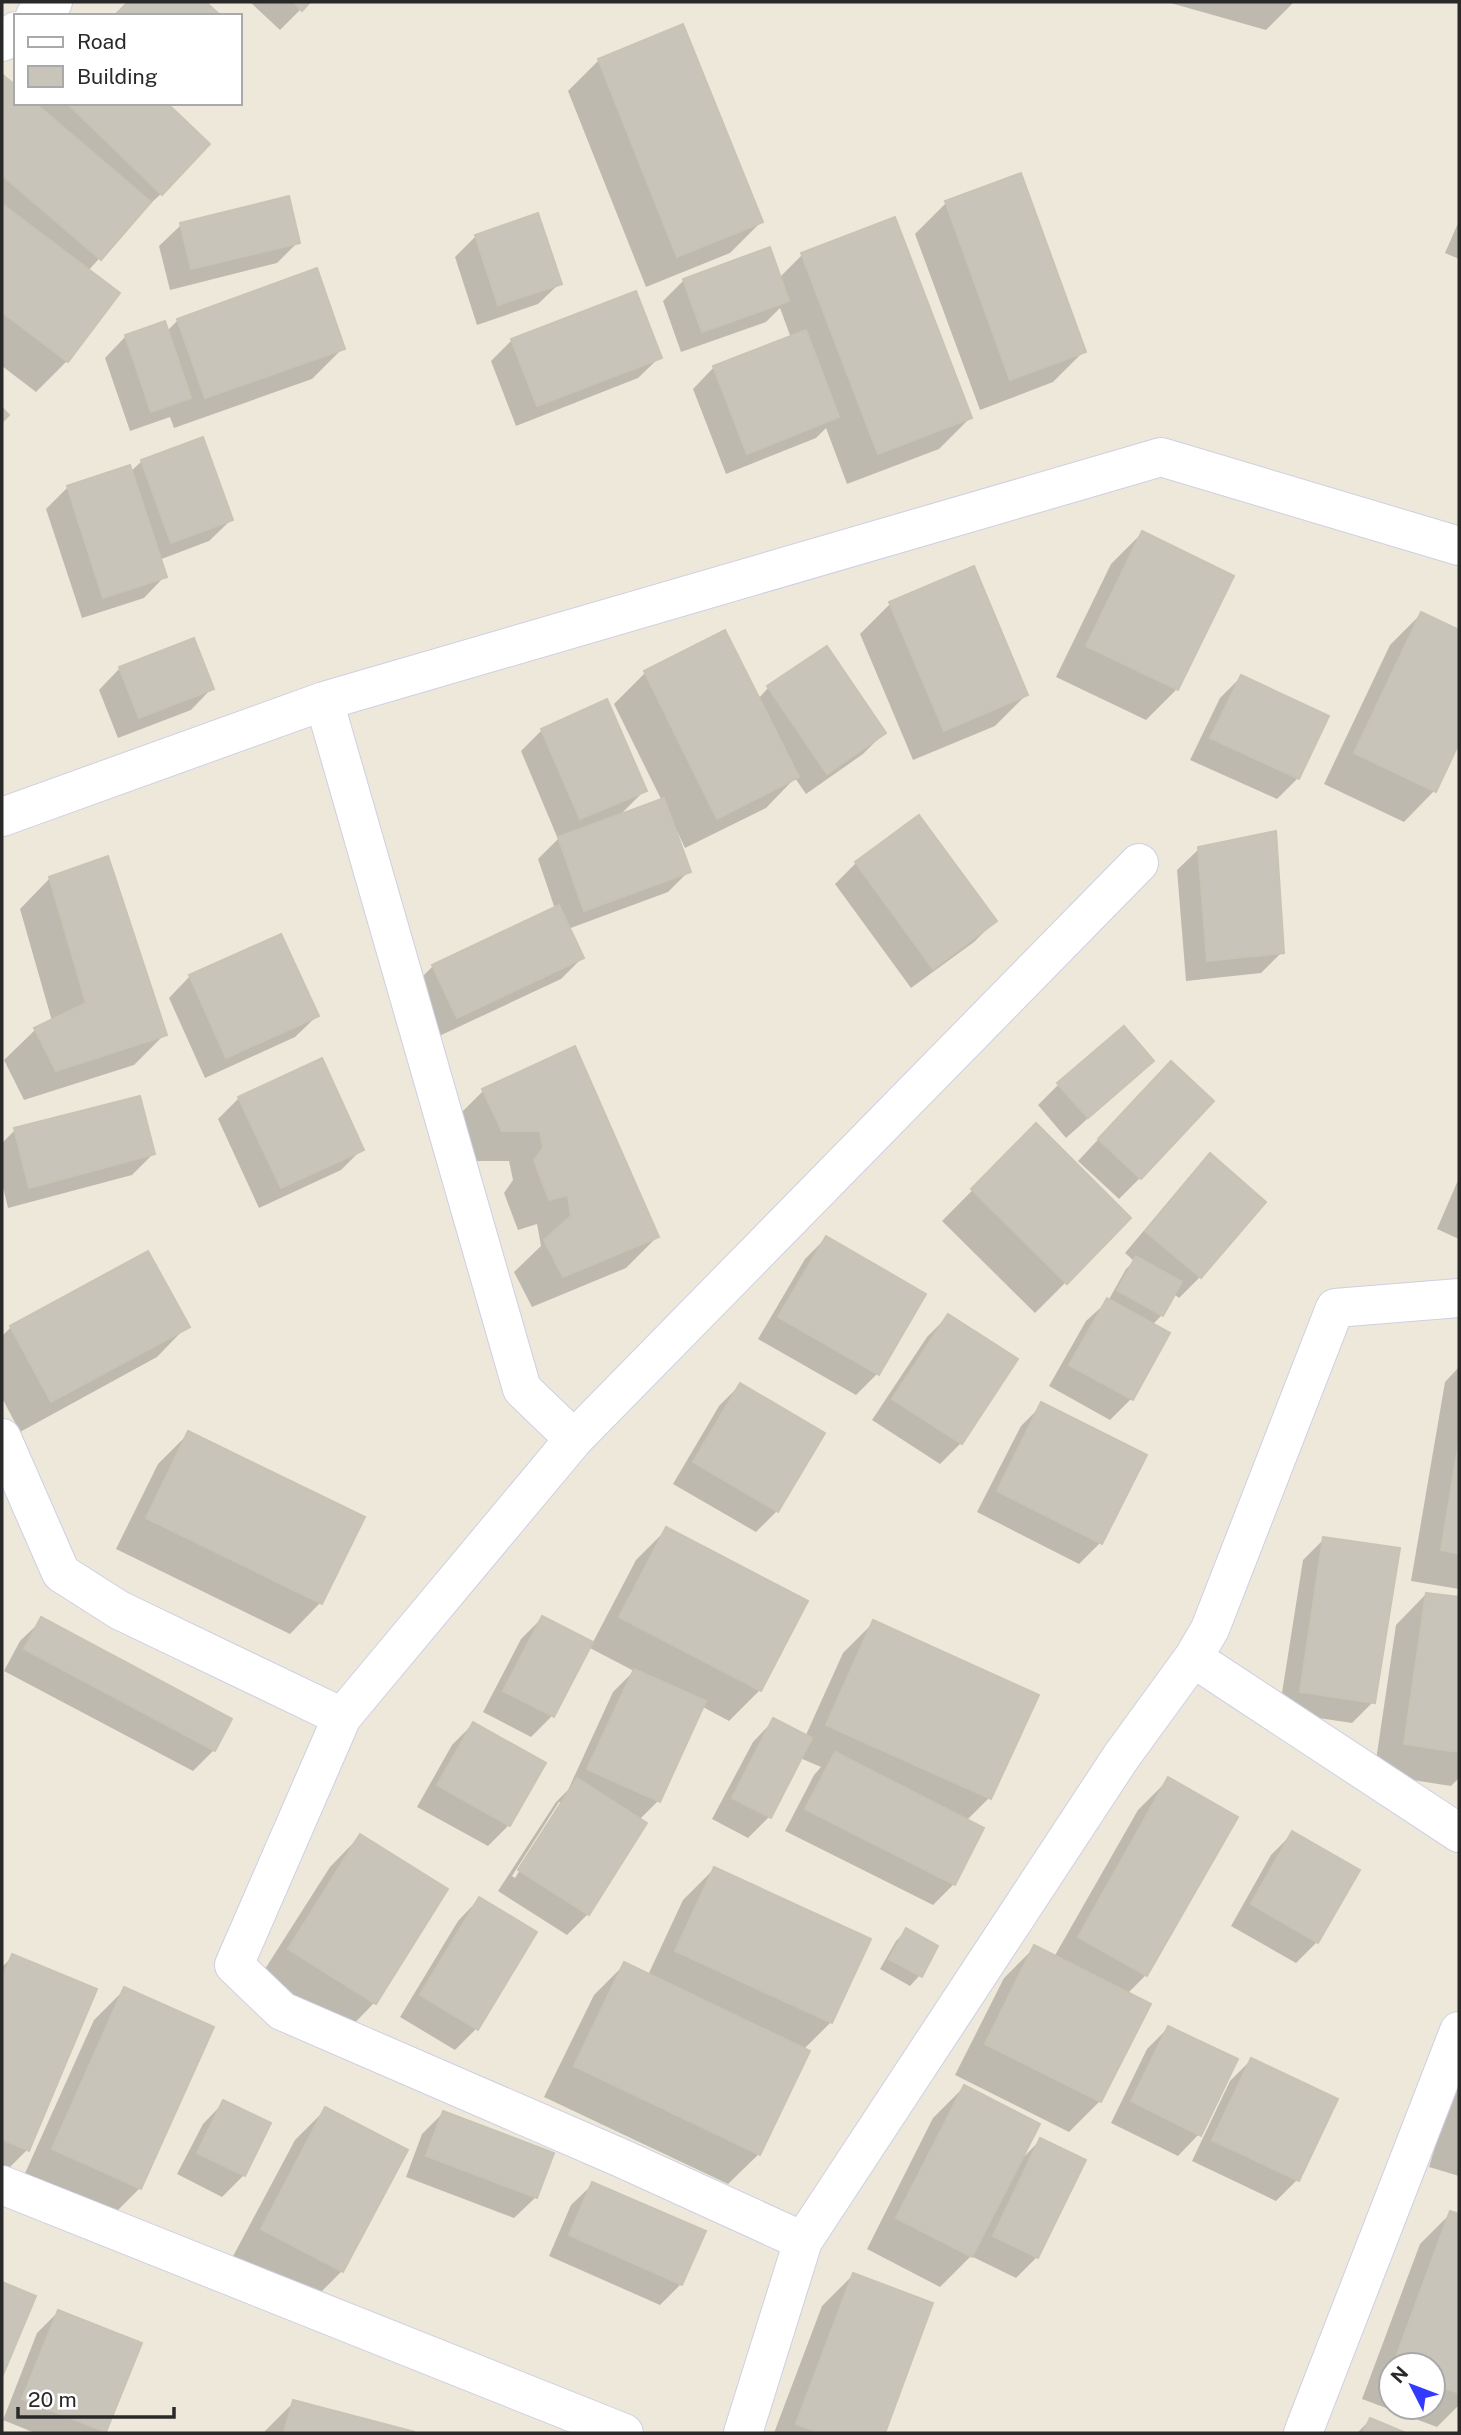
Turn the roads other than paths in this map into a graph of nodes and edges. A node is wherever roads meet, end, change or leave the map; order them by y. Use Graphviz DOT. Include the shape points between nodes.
graph roads {
  1 [pos="53,2"];
  2 [pos="38,14"];
  3 [pos="1459,546"];
  4 [pos="324,701"];
  5 [pos="2,817"];
  6 [pos="1139,863"];
  7 [pos="1459,1298"];
  8 [pos="2,1438"];
  9 [pos="574,1439"];
  10 [pos="1193,1658"];
  11 [pos="342,1717"];
  12 [pos="1459,1833"];
  13 [pos="1459,2031"];
  14 [pos="2,2185"];
  15 [pos="803,2241"];
  16 [pos="624,2433"];
  17 [pos="743,2433"];
  18 [pos="1303,2433"];
  1 -- 2 [label="street"];
  3 -- 4 [label="street" via="1160,457"];
  4 -- 5 [label="street"];
  4 -- 9 [label="street" via="522,1389"];
  6 -- 9 [label="street"];
  7 -- 10 [label="street" via="1335,1308 1210,1629"];
  8 -- 11 [label="street" via="61,1573 119,1610"];
  9 -- 11 [label="street"];
  10 -- 12 [label="street"];
  10 -- 15 [label="street" via="1121,1757"];
  11 -- 15 [label="street" via="234,1965 282,2011"];
  13 -- 18 [label="street"];
  14 -- 16 [label="street"];
  15 -- 17 [label="street"];
}
